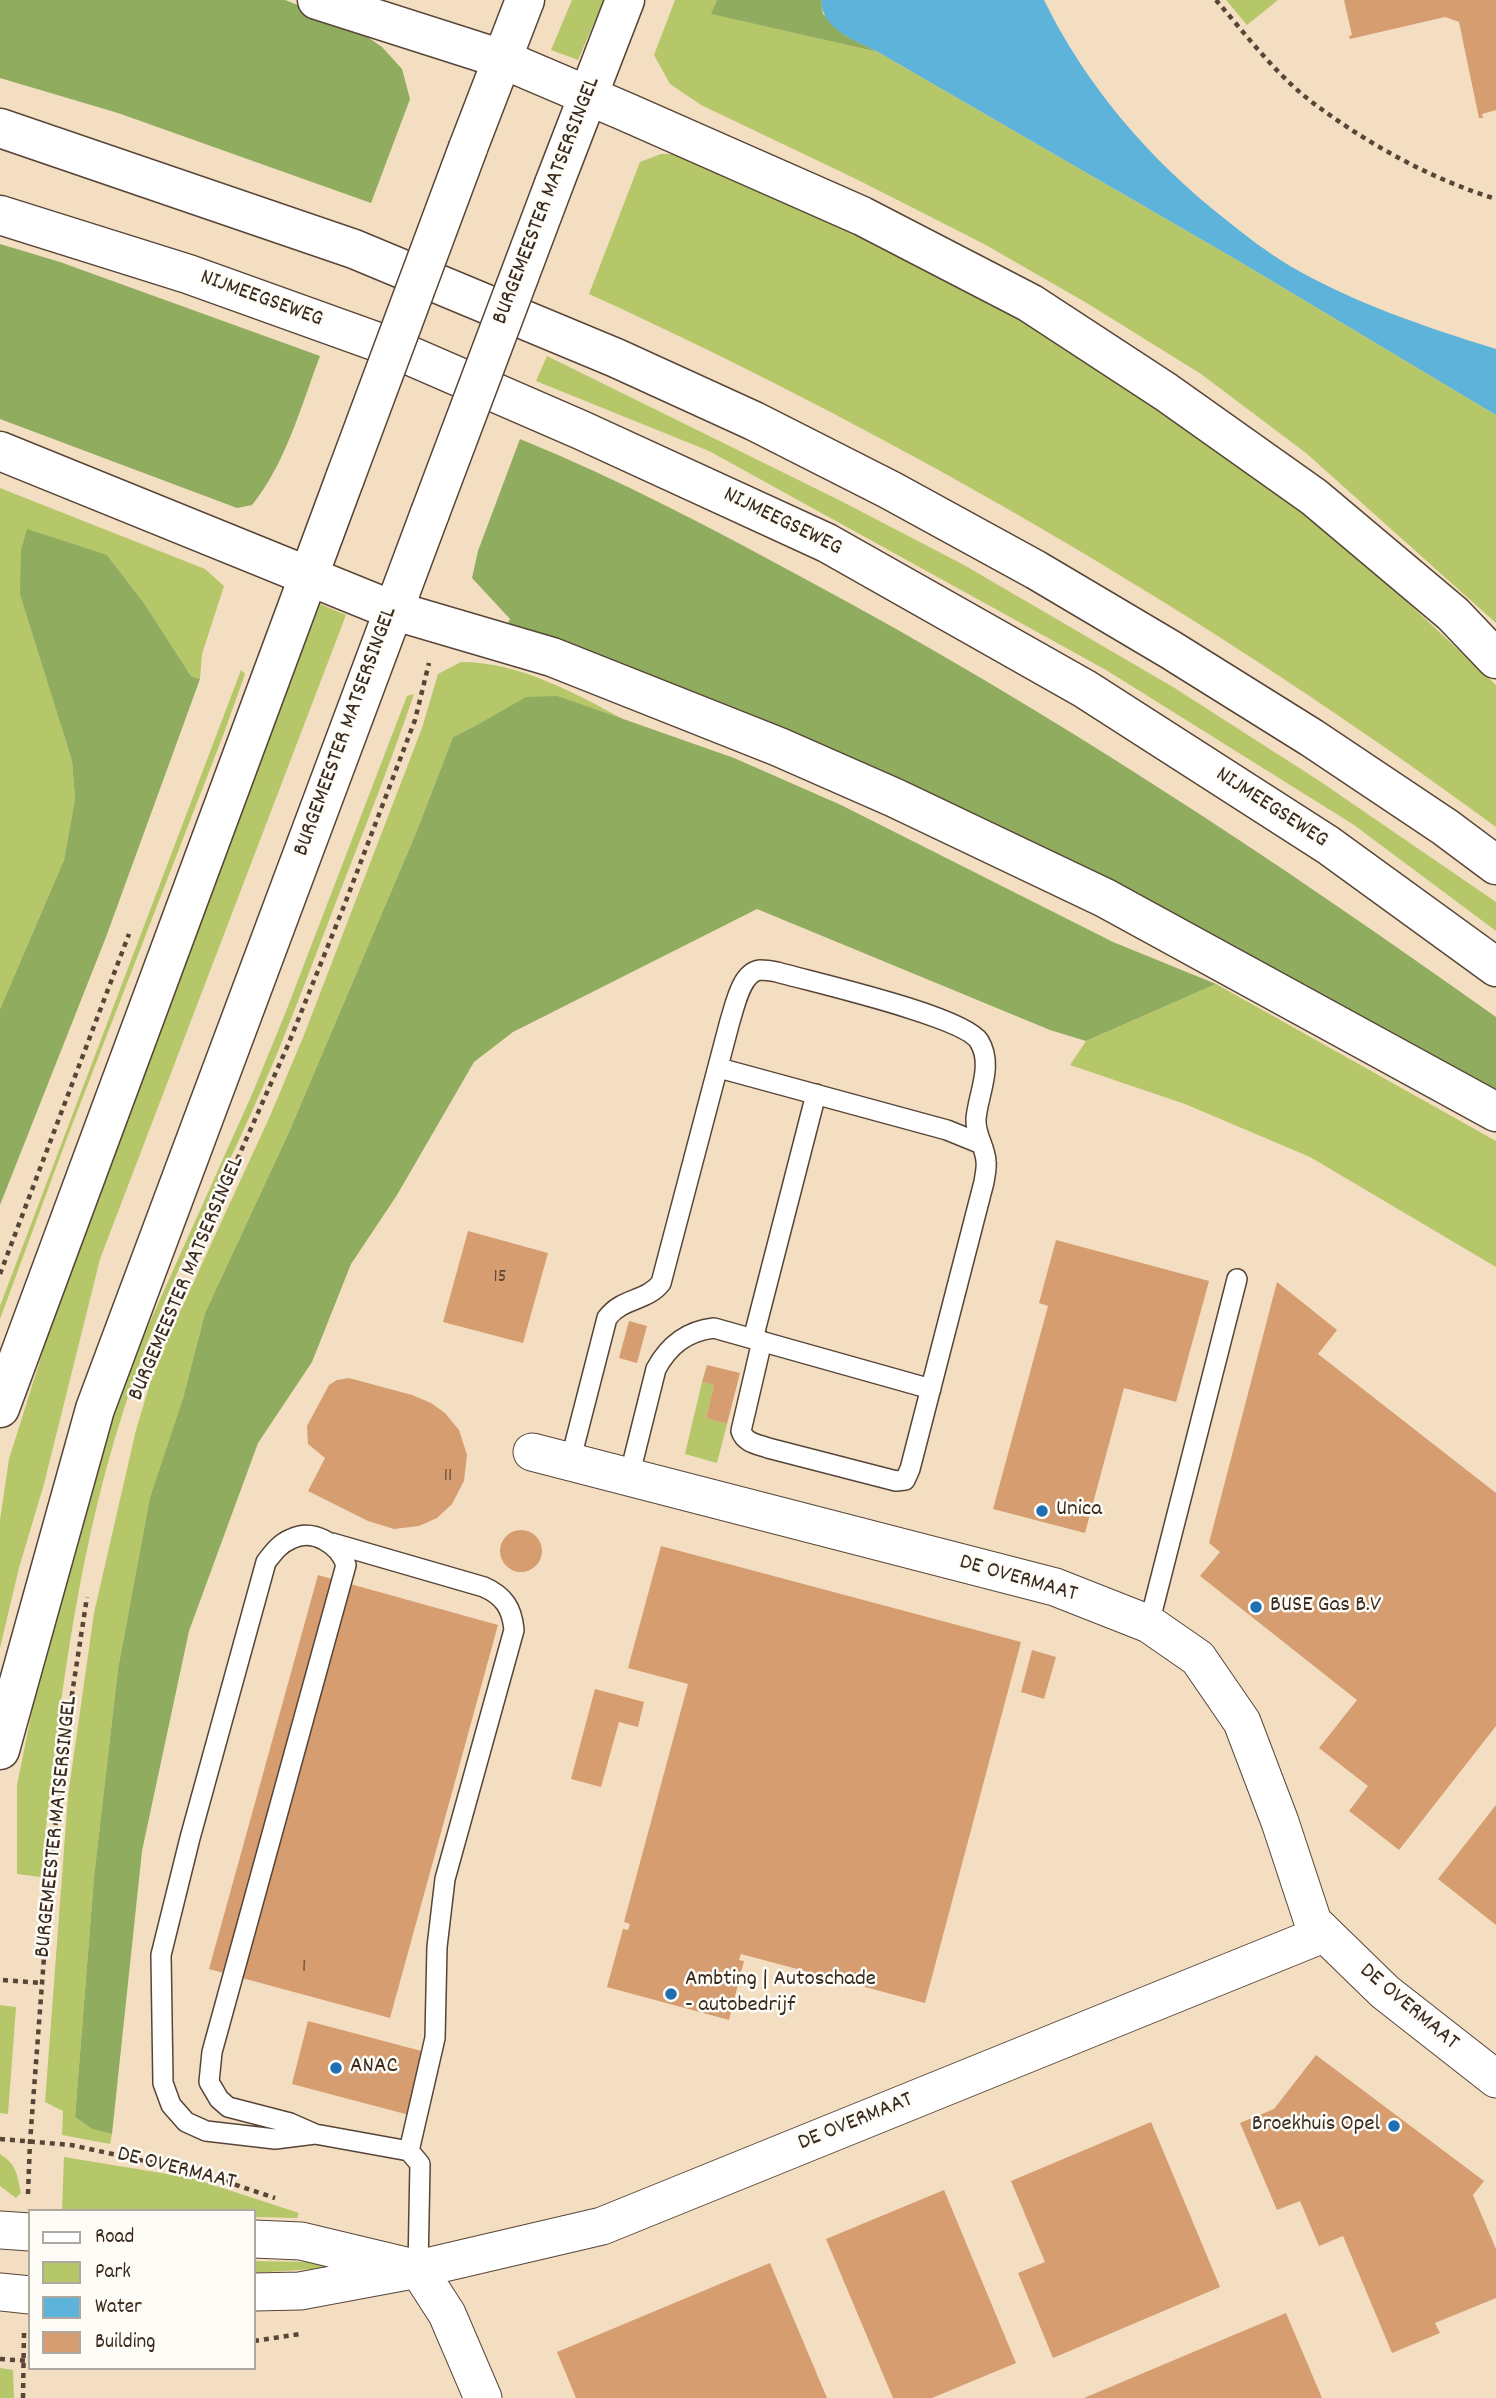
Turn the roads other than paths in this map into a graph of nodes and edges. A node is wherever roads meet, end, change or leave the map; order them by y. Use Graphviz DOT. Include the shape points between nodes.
graph roads {
  1 [pos="317,0"];
  2 [pos="525,0"];
  3 [pos="625,0"];
  4 [pos="502,59"];
  5 [pos="589,96"];
  6 [pos="0,128"];
  7 [pos="0,215"];
  8 [pos="0,451"];
  9 [pos="308,576"];
  10 [pos="392,610"];
  11 [pos="1496,659"];
  12 [pos="1496,865"];
  13 [pos="1496,967"];
  14 [pos="719,1068"];
  15 [pos="816,1094"];
  16 [pos="1496,1112"];
  17 [pos="979,1143"];
  18 [pos="1237,1279"];
  19 [pos="758,1340"];
  20 [pos="931,1389"];
  21 [pos="0,1408"];
  22 [pos="532,1452"];
  23 [pos="570,1462"];
  24 [pos="629,1477"];
  25 [pos="331,1543"];
  26 [pos="1149,1624"];
  27 [pos="0,1750"];
  28 [pos="1323,1934"];
  29 [pos="1496,2079"];
  30 [pos="316,2134"];
  31 [pos="409,2151"];
  32 [pos="256,2239"];
  33 [pos="418,2269"];
  34 [pos="256,2291"];
  35 [pos="483,2398"];
  1 -- 4 [label="main road"];
  2 -- 4 [label="main road"];
  3 -- 5 [label="main road, BURGEMEESTER MATSERSINGEL"];
  4 -- 5 [label="main road"];
  4 -- 9 [label="main road, bridge"];
  5 -- 10 [label="main road, BURGEMEESTER MATSERSINGEL, bridge"];
  5 -- 11 [label="main road" via="862,216 1030,303 1314,497 1453,614"];
  6 -- 12 [label="main road" via="354,249 754,421 1012,557 1171,650 1312,738"];
  7 -- 13 [label="main road, NIJMEEGSEWEG" via="188,274 383,344 827,543 1097,696 1328,845"];
  8 -- 9 [label="main road"];
  9 -- 10 [label="main road"];
  9 -- 21 [label="main road"];
  10 -- 16 [label="main road" via="552,657 895,798 1105,898"];
  10 -- 27 [label="main road, BURGEMEESTER MATSERSINGEL" via="94,1409"];
  14 -- 15 [label="lane"];
  14 -- 17 [label="lane" via="738,996 759,970 940,1017 968,1030 984,1055 976,1120"];
  14 -- 23 [label="lane" via="661,1283 654,1292 619,1305 607,1318"];
  15 -- 17 [label="lane"];
  15 -- 19 [label="lane"];
  17 -- 20 [label="lane" via="986,1162 984,1182"];
  18 -- 26 [label="lane"];
  19 -- 20 [label="lane"];
  19 -- 20 [label="lane" via="741,1431 749,1442 768,1448 905,1480"];
  19 -- 24 [label="lane" via="714,1328 701,1329 674,1343 651,1384"];
  22 -- 23 [label="street, DE OVERMAAT"];
  23 -- 24 [label="street, DE OVERMAAT"];
  24 -- 26 [label="street, DE OVERMAAT" via="1055,1587"];
  25 -- 30 [label="lane" via="346,1565 343,1581 212,2052 209,2082 229,2107"];
  25 -- 30 [label="lane" via="294,1537 279,1545 266,1562 161,1955 163,2083 171,2105 186,2122 206,2131 275,2139"];
  25 -- 31 [label="lane" via="495,1592 513,1616 514,1630 445,1879 437,1947 435,2038"];
  26 -- 28 [label="street, DE OVERMAAT" via="1198,1658 1242,1722 1313,1922"];
  28 -- 29 [label="street, DE OVERMAAT" via="1385,1992"];
  28 -- 33 [label="street, DE OVERMAAT" via="602,2226"];
  30 -- 31 [label="lane"];
  31 -- 33 [label="lane" via="420,2164"];
  32 -- 33 [label="street, DE OVERMAAT" via="301,2241"];
  33 -- 34 [label="street, DE OVERMAAT" via="300,2291"];
  33 -- 35 [label="street" via="447,2314"];
}
